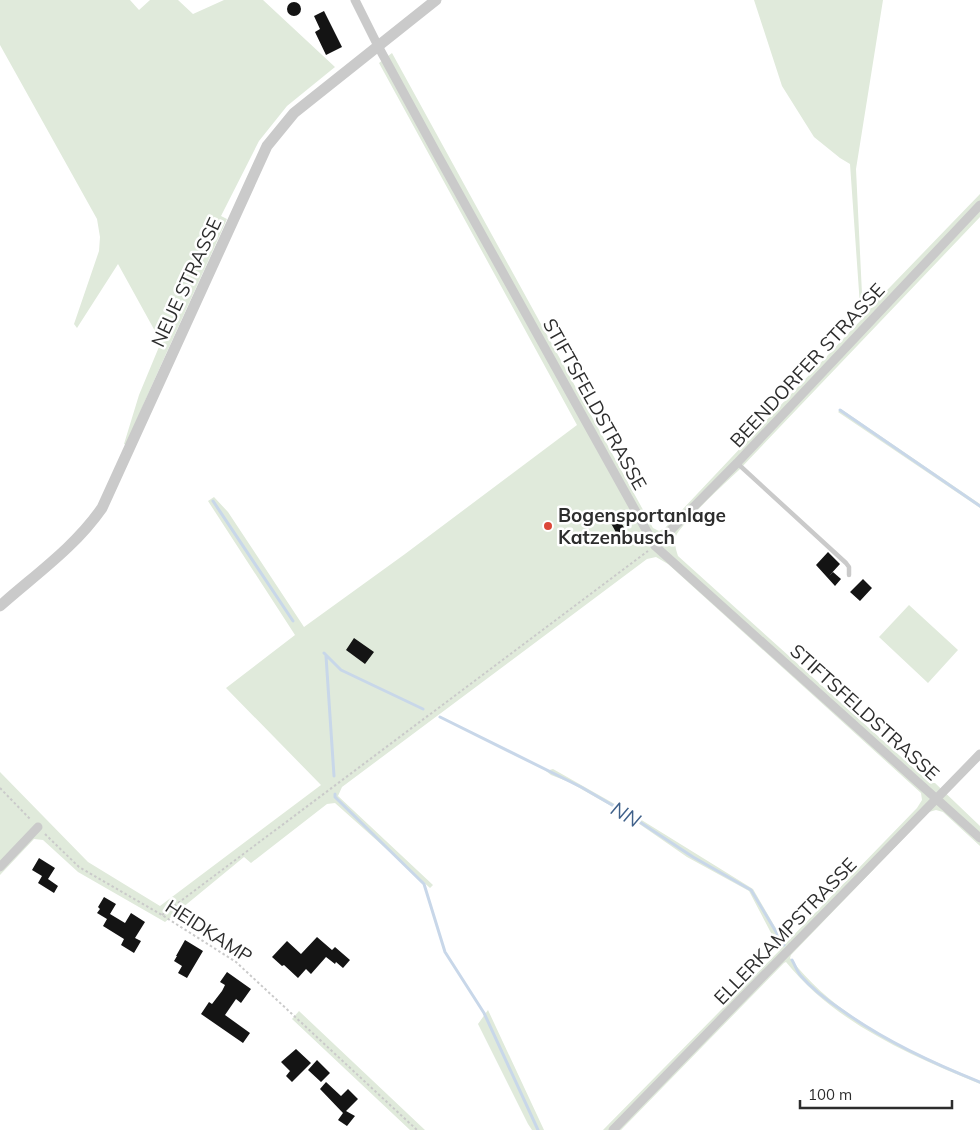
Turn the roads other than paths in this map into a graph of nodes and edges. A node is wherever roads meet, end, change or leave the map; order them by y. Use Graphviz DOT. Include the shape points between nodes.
graph roads {
  1 [pos="355,0"];
  2 [pos="436,0"];
  3 [pos="378,46"];
  4 [pos="980,205"];
  5 [pos="737,463"];
  6 [pos="655,546"];
  7 [pos="849,574"];
  8 [pos="0,606"];
  9 [pos="980,754"];
  10 [pos="937,799"];
  11 [pos="38,827"];
  12 [pos="980,838"];
  13 [pos="0,867"];
  14 [pos="613,1130"];
  1 -- 3 [label="street, STIFTSFELDSTRASSE"];
  2 -- 3 [label="street, NEUE STRASSE"];
  3 -- 6 [label="street, STIFTSFELDSTRASSE"];
  3 -- 8 [label="street, NEUE STRASSE" via="294,113 267,146 102,508 87,529 60,556"];
  4 -- 5 [label="street, BEENDORFER STRASSE"];
  5 -- 6 [label="street, BEENDORFER STRASSE"];
  5 -- 7 [label="lane" via="846,563"];
  6 -- 10 [label="street, STIFTSFELDSTRASSE"];
  9 -- 10 [label="street, ELLERKAMPSTRASSE"];
  10 -- 12 [label="street, STIFTSFELDSTRASSE"];
  10 -- 14 [label="street, ELLERKAMPSTRASSE"];
  11 -- 13 [label="street"];
}
